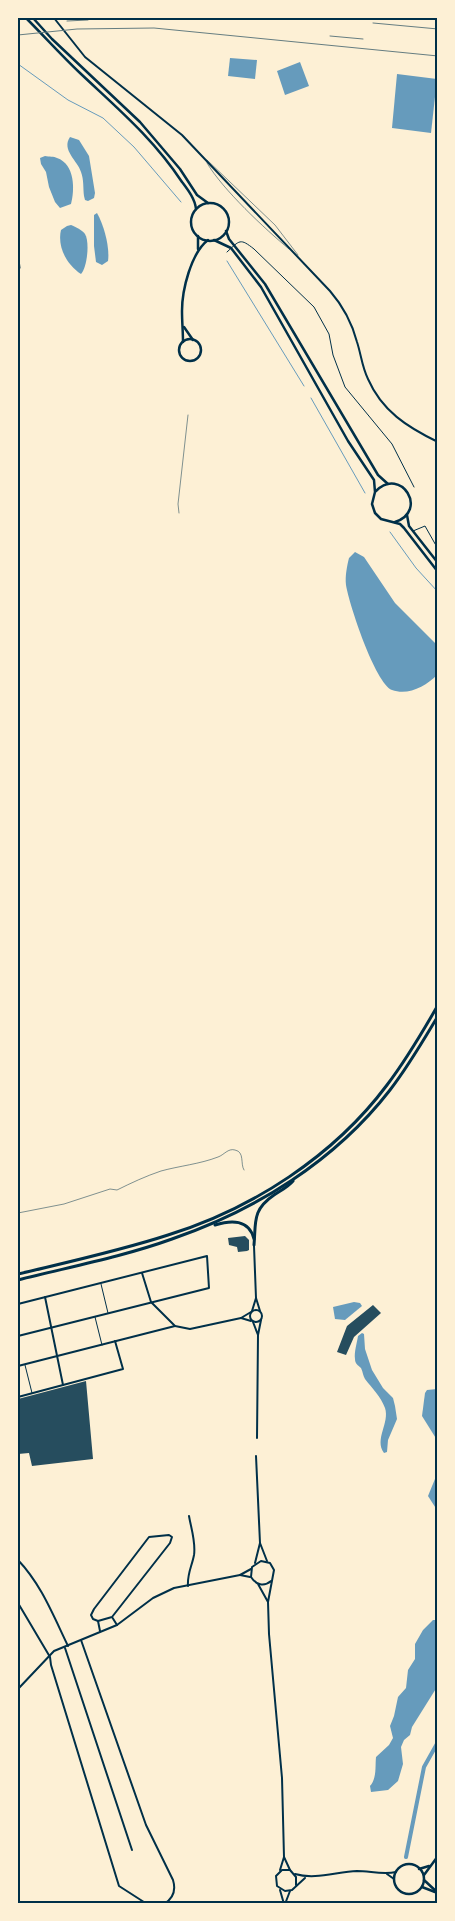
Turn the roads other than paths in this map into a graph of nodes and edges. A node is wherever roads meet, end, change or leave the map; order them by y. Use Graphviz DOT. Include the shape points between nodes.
graph roads {
  1 [pos="26,18"];
  2 [pos="33,18"];
  3 [pos="54,18"];
  4 [pos="204,158"];
  5 [pos="208,203"];
  6 [pos="196,209"];
  7 [pos="226,231"];
  8 [pos="198,236"];
  9 [pos="208,240"];
  10 [pos="214,240"];
  11 [pos="234,246"];
  12 [pos="231,248"];
  13 [pos="198,249"];
  14 [pos="18,250"];
  15 [pos="227,252"];
  16 [pos="298,256"];
  17 [pos="20,268"];
  18 [pos="183,326"];
  19 [pos="193,340"];
  20 [pos="183,342"];
  21 [pos="188,415"];
  22 [pos="438,442"];
  23 [pos="388,484"];
  24 [pos="414,487"];
  25 [pos="375,492"];
  26 [pos="179,513"];
  27 [pos="407,514"];
  28 [pos="394,522"];
  29 [pos="413,531"];
  30 [pos="437,549"];
  31 [pos="438,563"];
  32 [pos="438,572"];
  33 [pos="438,1005"];
  34 [pos="438,1016"];
  35 [pos="244,1170"];
  36 [pos="298,1176"];
  37 [pos="18,1213"];
  38 [pos="204,1228"];
  39 [pos="254,1245"];
  40 [pos="142,1273"];
  41 [pos="18,1274"];
  42 [pos="18,1280"];
  43 [pos="101,1283"];
  44 [pos="45,1297"];
  45 [pos="256,1298"];
  46 [pos="151,1302"];
  47 [pos="18,1304"];
  48 [pos="252,1312"];
  49 [pos="260,1312"];
  50 [pos="108,1313"];
  51 [pos="95,1316"];
  52 [pos="241,1318"];
  53 [pos="262,1318"];
  54 [pos="252,1320"];
  55 [pos="175,1326"];
  56 [pos="51,1327"];
  57 [pos="258,1335"];
  58 [pos="18,1336"];
  59 [pos="115,1341"];
  60 [pos="102,1345"];
  61 [pos="57,1356"];
  62 [pos="25,1364"];
  63 [pos="18,1366"];
  64 [pos="63,1385"];
  65 [pos="32,1393"];
  66 [pos="18,1397"];
  67 [pos="257,1438"];
  68 [pos="256,1456"];
  69 [pos="189,1516"];
  70 [pos="260,1543"];
  71 [pos="18,1560"];
  72 [pos="267,1562"];
  73 [pos="255,1563"];
  74 [pos="251,1569"];
  75 [pos="240,1575"];
  76 [pos="251,1578"];
  77 [pos="271,1581"];
  78 [pos="258,1584"];
  79 [pos="188,1586"];
  80 [pos="268,1602"];
  81 [pos="18,1603"];
  82 [pos="112,1617"];
  83 [pos="98,1621"];
  84 [pos="117,1625"];
  85 [pos="100,1632"];
  86 [pos="81,1640"];
  87 [pos="66,1646"];
  88 [pos="50,1657"];
  89 [pos="18,1689"];
  90 [pos="132,1850"];
  91 [pos="438,1856"];
  92 [pos="284,1857"];
  93 [pos="429,1866"];
  94 [pos="419,1869"];
  95 [pos="290,1870"];
  96 [pos="280,1871"];
  97 [pos="396,1872"];
  98 [pos="295,1874"];
  99 [pos="387,1874"];
  100 [pos="306,1877"];
  101 [pos="423,1877"];
  102 [pos="394,1879"];
  103 [pos="296,1885"];
  104 [pos="422,1887"];
  105 [pos="280,1890"];
  106 [pos="290,1890"];
  107 [pos="437,1892"];
  108 [pos="148,1904"];
  109 [pos="164,1904"];
  110 [pos="284,1904"];
  1 -- 6 [label="street" via="134,123 176,173 194,199"];
  2 -- 5 [label="street" via="140,122 197,195"];
  3 -- 4 [label="street" via="85,57 174,128"];
  4 -- 16 [label="street"];
  4 -- 16 [label="lane" via="242,205"];
  5 -- 6 [label="street"];
  5 -- 7 [label="street" via="220,205 226,212 229,220"];
  6 -- 8 [label="street" via="191,223"];
  7 -- 10 [label="street"];
  7 -- 11 [label="street"];
  8 -- 9 [label="street"];
  8 -- 13 [label="street"];
  9 -- 10 [label="street"];
  9 -- 13 [label="street"];
  10 -- 12 [label="street"];
  11 -- 12 [label="street"];
  11 -- 23 [label="street" via="265,284 378,475"];
  11 -- 24 [label="street" via="243,241 254,249 314,307 328,334 345,387 392,444"];
  12 -- 15 [label="street"];
  12 -- 25 [label="street" via="261,287 348,441 374,480"];
  13 -- 18 [label="street" via="187,278"];
  14 -- 17 [label="street"];
  16 -- 22 [label="street" via="344,310 358,342 367,378 378,398 403,424"];
  18 -- 19 [label="street"];
  18 -- 20 [label="street"];
  19 -- 20 [label="street"];
  19 -- 20 [label="street" via="201,349 194,360 181,356 179,349"];
  21 -- 26 [label="lane"];
  23 -- 25 [label="street"];
  23 -- 27 [label="street" via="401,486 408,494 411,506"];
  25 -- 28 [label="street" via="372,500 374,513 385,521"];
  27 -- 28 [label="street"];
  27 -- 29 [label="street"];
  28 -- 32 [label="street" via="404,528"];
  29 -- 30 [label="street" via="425,526"];
  29 -- 31 [label="street"];
  33 -- 41 [label="highway" via="397,1071 367,1109 338,1139 275,1185 231,1210 168,1235"];
  34 -- 36 [label="highway" via="391,1089 371,1113 341,1143"];
  35 -- 37 [label="lane" via="238,1151 229,1150 220,1157 158,1172 117,1190"];
  36 -- 38 [label="highway" via="247,1208"];
  36 -- 39 [label="highway" via="259,1209"];
  38 -- 39 [label="highway" via="236,1221 251,1231"];
  38 -- 42 [label="highway"];
  39 -- 45 [label="street"];
  40 -- 43 [label="street"];
  40 -- 46 [label="street"];
  40 -- 46 [label="street" via="207,1256 209,1288"];
  43 -- 44 [label="street"];
  43 -- 50 [label="street"];
  44 -- 47 [label="street"];
  44 -- 56 [label="street"];
  45 -- 48 [label="street"];
  45 -- 49 [label="street"];
  46 -- 50 [label="street"];
  46 -- 55 [label="street"];
  48 -- 49 [label="street"];
  48 -- 52 [label="street"];
  48 -- 54 [label="street"];
  49 -- 53 [label="street"];
  50 -- 51 [label="street"];
  51 -- 56 [label="street"];
  51 -- 60 [label="street"];
  52 -- 54 [label="street"];
  52 -- 55 [label="street" via="190,1329"];
  53 -- 54 [label="street" via="257,1322"];
  53 -- 57 [label="street"];
  54 -- 57 [label="street"];
  55 -- 59 [label="street"];
  56 -- 58 [label="street"];
  56 -- 61 [label="street"];
  57 -- 67 [label="street"];
  59 -- 60 [label="street"];
  59 -- 64 [label="street" via="123,1369"];
  60 -- 61 [label="street"];
  61 -- 62 [label="street"];
  61 -- 64 [label="street"];
  62 -- 63 [label="street"];
  62 -- 65 [label="street"];
  64 -- 65 [label="street"];
  65 -- 66 [label="street"];
  68 -- 70 [label="street"];
  69 -- 79 [label="street" via="194,1555 187,1577"];
  70 -- 72 [label="street"];
  70 -- 73 [label="street"];
  71 -- 87 [label="street" via="39,1586"];
  72 -- 73 [label="street"];
  72 -- 77 [label="street" via="274,1570"];
  73 -- 74 [label="street"];
  74 -- 75 [label="street"];
  74 -- 76 [label="street"];
  75 -- 76 [label="street"];
  75 -- 79 [label="street"];
  76 -- 78 [label="street"];
  77 -- 78 [label="street"];
  77 -- 80 [label="street"];
  78 -- 80 [label="street"];
  79 -- 84 [label="street" via="174,1588 153,1598"];
  80 -- 92 [label="street" via="282,1778"];
  81 -- 88 [label="street"];
  82 -- 83 [label="street"];
  82 -- 83 [label="street" via="172,1537 149,1537 94,1609 92,1619"];
  82 -- 84 [label="street"];
  83 -- 85 [label="street"];
  84 -- 85 [label="street"];
  85 -- 86 [label="street"];
  86 -- 87 [label="street"];
  86 -- 109 [label="street" via="146,1826 173,1880 173,1894"];
  87 -- 88 [label="street" via="54,1651"];
  87 -- 90 [label="street"];
  88 -- 89 [label="street"];
  88 -- 108 [label="street" via="118,1886"];
  91 -- 93 [label="street"];
  92 -- 95 [label="street"];
  92 -- 96 [label="street"];
  93 -- 94 [label="street"];
  93 -- 101 [label="street"];
  94 -- 97 [label="street" via="407,1864"];
  94 -- 101 [label="street"];
  95 -- 96 [label="street"];
  95 -- 98 [label="street"];
  96 -- 105 [label="street" via="275,1880"];
  97 -- 99 [label="street"];
  97 -- 102 [label="street"];
  98 -- 100 [label="street"];
  98 -- 103 [label="street"];
  99 -- 100 [label="street" via="360,1871"];
  99 -- 102 [label="street"];
  100 -- 103 [label="street"];
  101 -- 104 [label="street"];
  101 -- 107 [label="street"];
  102 -- 104 [label="street" via="395,1887 405,1894"];
  103 -- 106 [label="street"];
  104 -- 107 [label="street"];
  105 -- 106 [label="street"];
  105 -- 110 [label="street"];
  106 -- 110 [label="street"];
}
